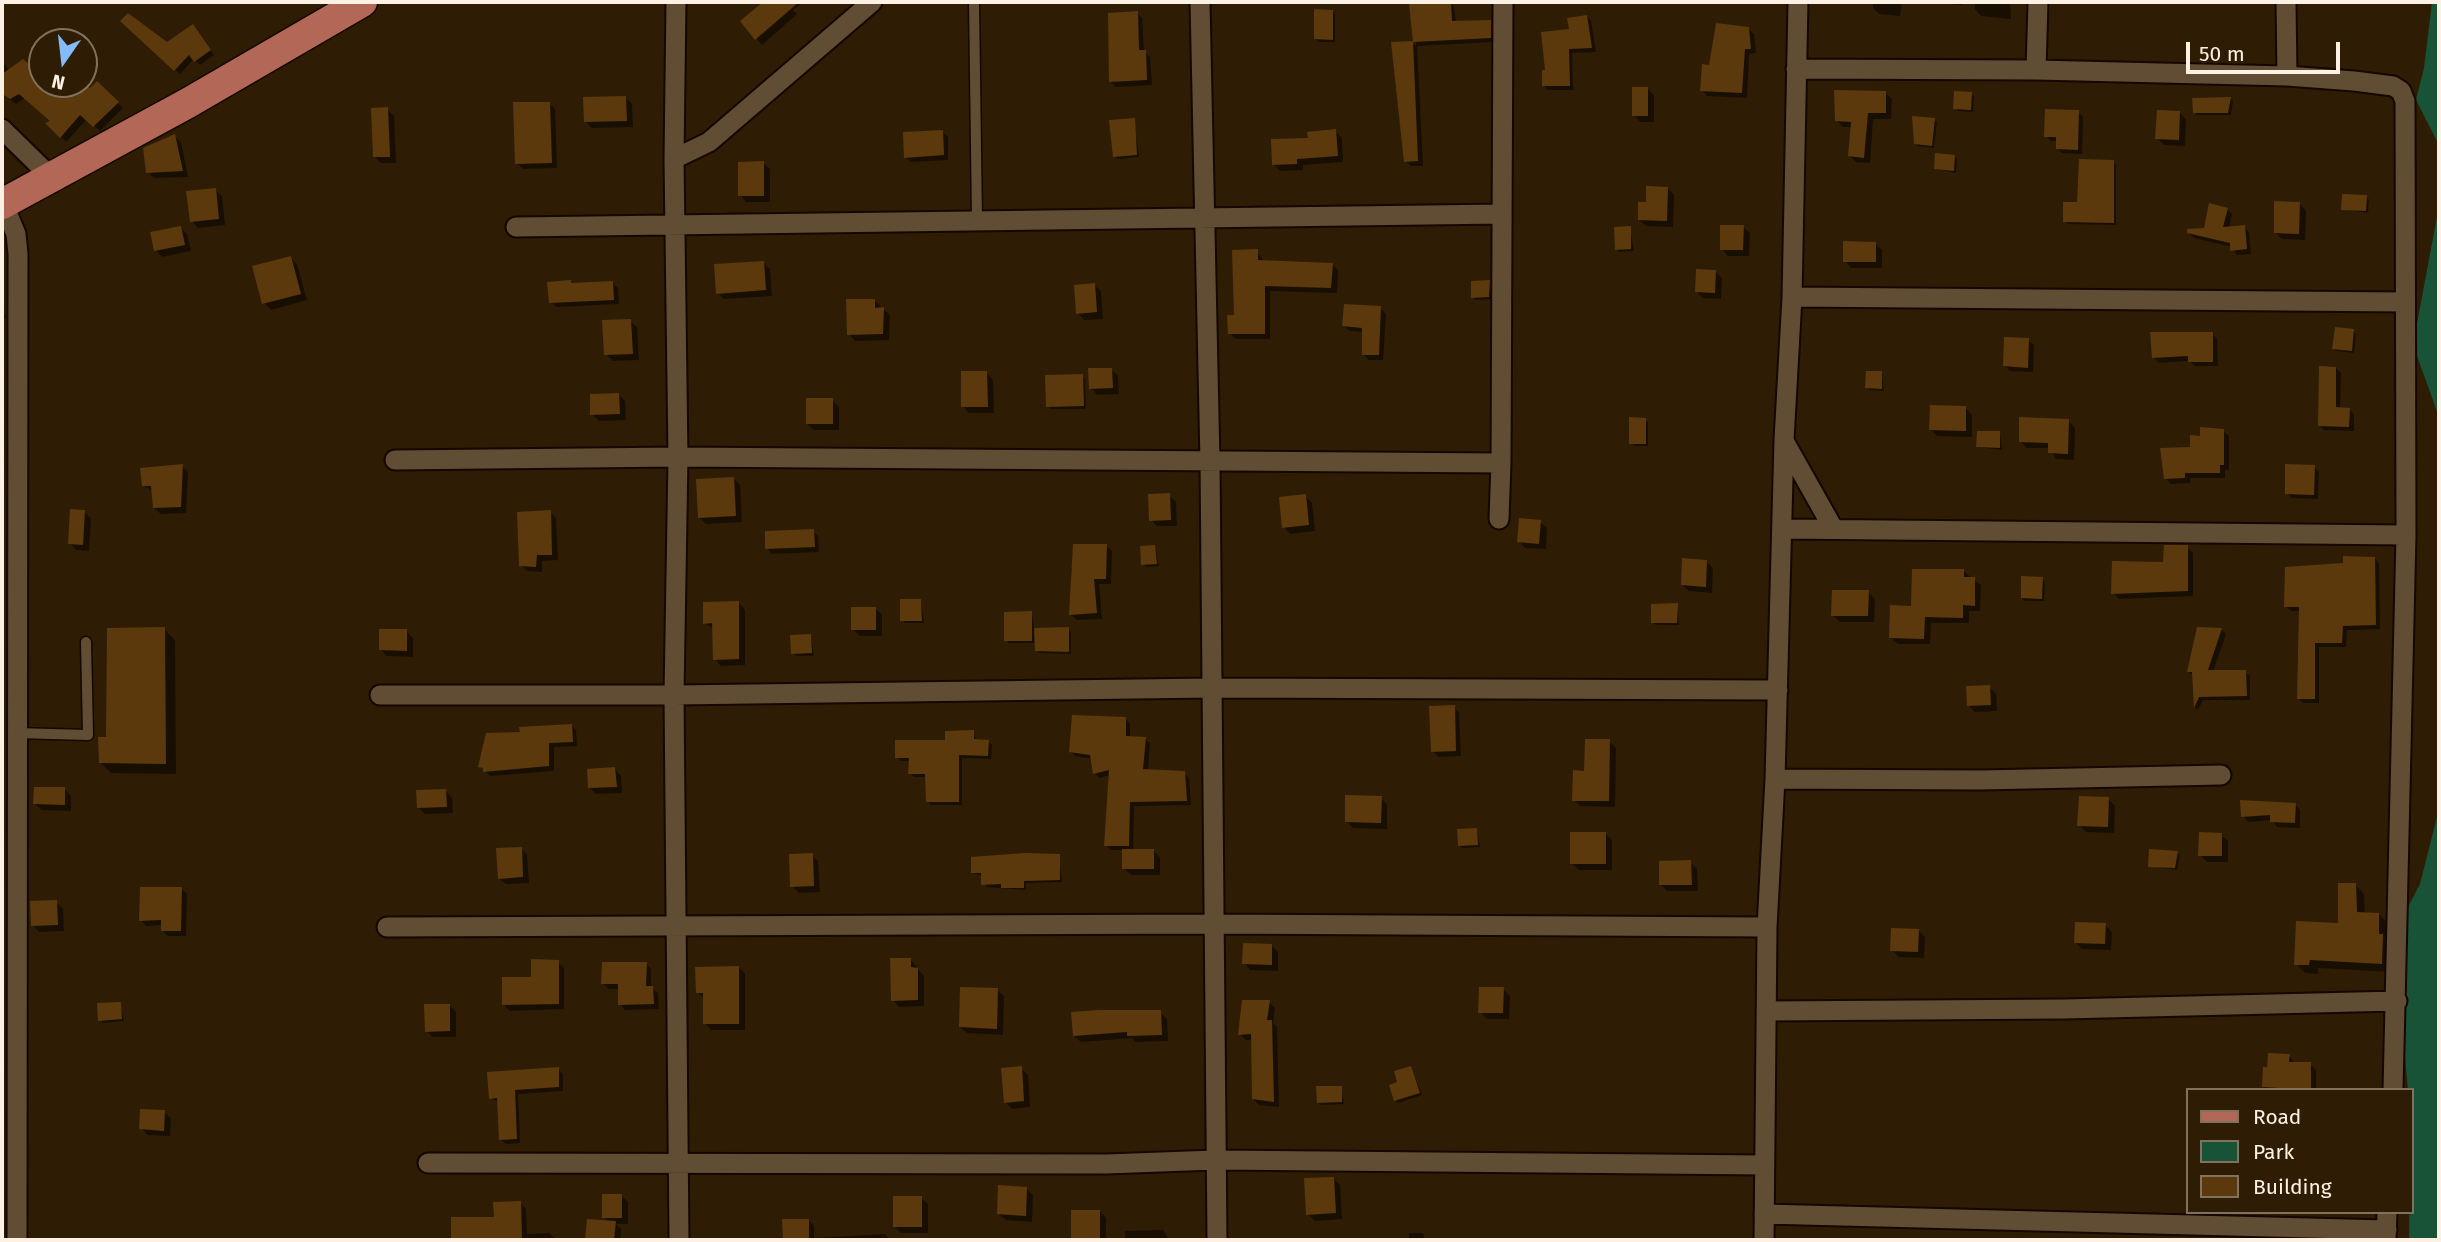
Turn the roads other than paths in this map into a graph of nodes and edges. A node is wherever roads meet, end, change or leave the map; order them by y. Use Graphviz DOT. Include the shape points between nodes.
graph roads {
  1 [pos="362,2"];
  2 [pos="676,2"];
  3 [pos="872,2"];
  4 [pos="974,2"];
  5 [pos="1200,2"];
  6 [pos="1503,2"];
  7 [pos="1798,2"];
  8 [pos="2038,2"];
  9 [pos="2286,2"];
  10 [pos="1796,69"];
  11 [pos="2036,70"];
  12 [pos="2287,76"];
  13 [pos="2,129"];
  14 [pos="674,159"];
  15 [pos="51,177"];
  16 [pos="2,204"];
  17 [pos="1502,214"];
  18 [pos="1202,216"];
  19 [pos="977,220"];
  20 [pos="676,224"];
  21 [pos="516,227"];
  22 [pos="1792,297"];
  23 [pos="2405,302"];
  24 [pos="1784,440"];
  25 [pos="678,457"];
  26 [pos="395,460"];
  27 [pos="1210,461"];
  28 [pos="1501,463"];
  29 [pos="1499,519"];
  30 [pos="1833,528"];
  31 [pos="1783,529"];
  32 [pos="2406,535"];
  33 [pos="86,642"];
  34 [pos="1212,688"];
  35 [pos="1778,690"];
  36 [pos="380,695"];
  37 [pos="674,695"];
  38 [pos="16,733"];
  39 [pos="2221,775"];
  40 [pos="1775,779"];
  41 [pos="1213,924"];
  42 [pos="677,926"];
  43 [pos="387,927"];
  44 [pos="1768,927"];
  45 [pos="2397,1001"];
  46 [pos="1766,1011"];
  47 [pos="2393,1088"];
  48 [pos="1215,1160"];
  49 [pos="428,1163"];
  50 [pos="677,1165"];
  51 [pos="1764,1165"];
  52 [pos="1764,1214"];
  53 [pos="2387,1228"];
  54 [pos="17,1240"];
  55 [pos="679,1240"];
  56 [pos="1217,1240"];
  57 [pos="1764,1240"];
  1 -- 15 [label="main road"];
  2 -- 14 [label="street"];
  3 -- 14 [label="street" via="709,142"];
  4 -- 19 [label="lane"];
  5 -- 18 [label="street"];
  6 -- 17 [label="street"];
  7 -- 10 [label="street"];
  8 -- 11 [label="street"];
  9 -- 12 [label="street"];
  10 -- 11 [label="street"];
  10 -- 22 [label="street"];
  11 -- 12 [label="street"];
  12 -- 23 [label="street" via="2393,86 2401,91 2405,101"];
  13 -- 15 [label="street"];
  14 -- 20 [label="street"];
  15 -- 16 [label="main road"];
  16 -- 38 [label="street" via="16,234 18,254"];
  17 -- 18 [label="street"];
  17 -- 28 [label="street"];
  18 -- 19 [label="street"];
  18 -- 27 [label="street"];
  19 -- 20 [label="street"];
  20 -- 21 [label="street"];
  20 -- 25 [label="street"];
  22 -- 23 [label="street"];
  22 -- 24 [label="street"];
  23 -- 32 [label="street"];
  24 -- 30 [label="street"];
  24 -- 31 [label="street"];
  25 -- 26 [label="street"];
  25 -- 27 [label="street"];
  25 -- 37 [label="street"];
  27 -- 28 [label="street"];
  27 -- 34 [label="street"];
  28 -- 29 [label="street"];
  30 -- 31 [label="street"];
  30 -- 32 [label="street"];
  31 -- 35 [label="street"];
  32 -- 45 [label="street"];
  33 -- 38 [label="lane" via="88,735"];
  34 -- 35 [label="street"];
  34 -- 37 [label="street"];
  34 -- 41 [label="street"];
  35 -- 40 [label="street"];
  36 -- 37 [label="street"];
  37 -- 42 [label="street"];
  38 -- 54 [label="street"];
  39 -- 40 [label="street"];
  40 -- 44 [label="street"];
  41 -- 42 [label="street"];
  41 -- 44 [label="street"];
  41 -- 48 [label="street"];
  42 -- 43 [label="street"];
  42 -- 50 [label="street"];
  44 -- 46 [label="street"];
  45 -- 46 [label="street"];
  45 -- 47 [label="street"];
  46 -- 51 [label="street"];
  48 -- 50 [label="street"];
  48 -- 51 [label="street"];
  48 -- 56 [label="street"];
  49 -- 50 [label="street"];
  50 -- 55 [label="street"];
  51 -- 52 [label="street"];
  52 -- 53 [label="street"];
  52 -- 57 [label="street"];
}
